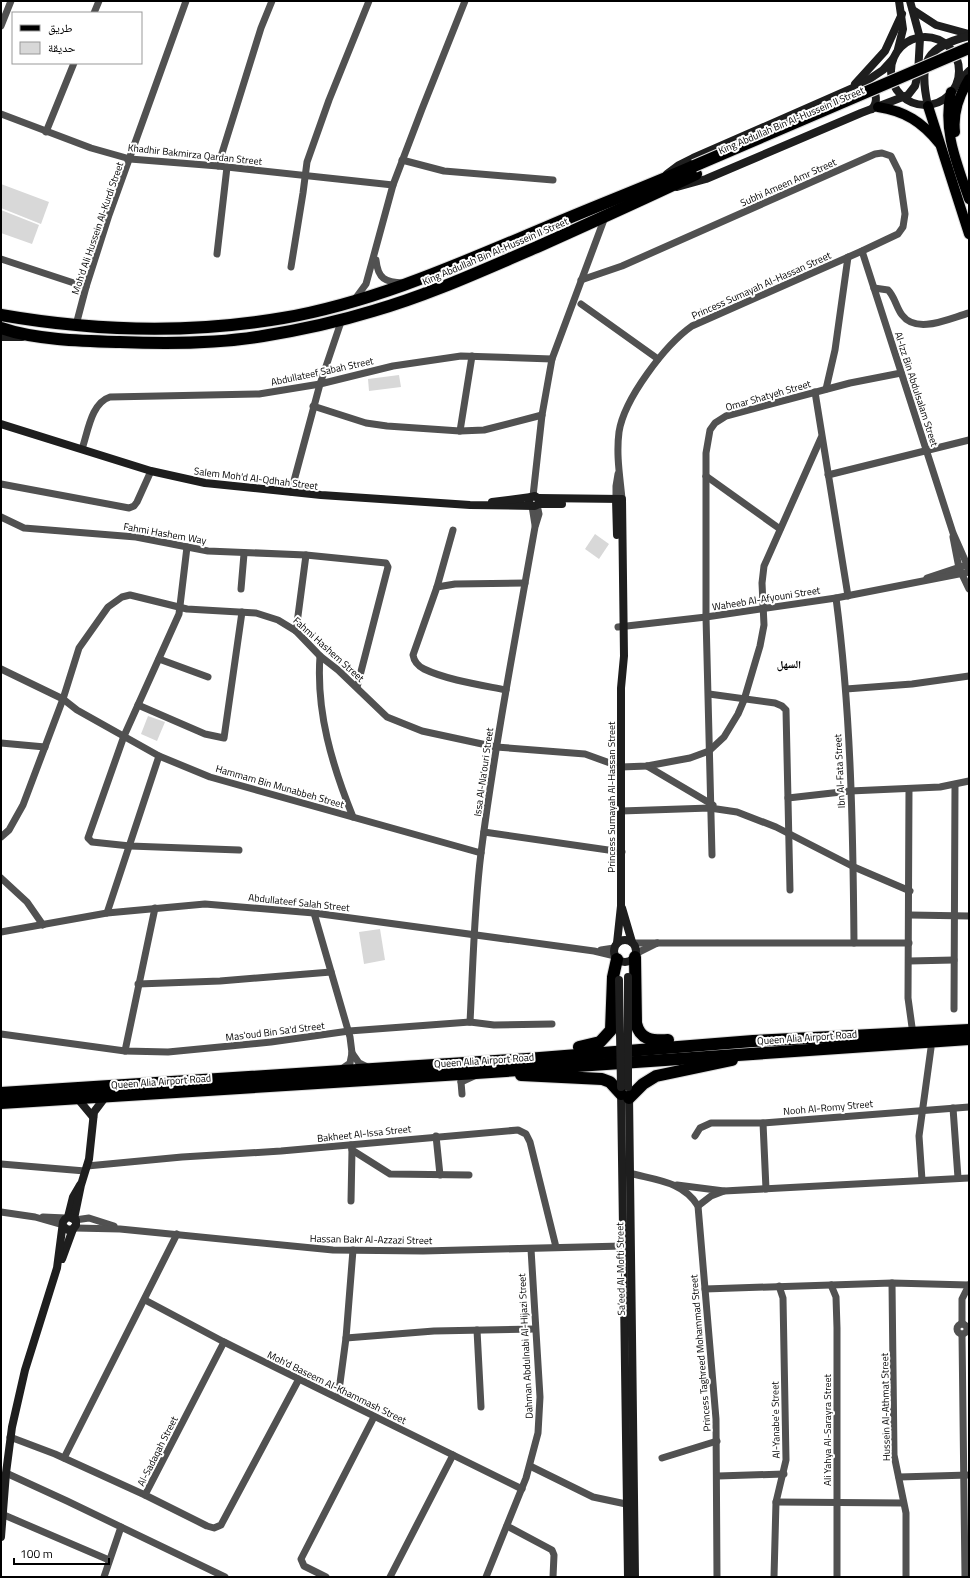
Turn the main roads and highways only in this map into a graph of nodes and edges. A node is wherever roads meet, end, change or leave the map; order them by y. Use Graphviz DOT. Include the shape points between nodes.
graph roads {
  1 [pos="969,48"];
  2 [pos="969,57"];
  3 [pos="969,79"];
  4 [pos="954,88"];
  5 [pos="928,106"];
  6 [pos="875,108"];
  7 [pos="943,149"];
  8 [pos="695,170"];
  9 [pos="961,175"];
  10 [pos="663,184"];
  11 [pos="969,199"];
  12 [pos="969,234"];
  13 [pos="1,315"];
  14 [pos="1,328"];
  15 [pos="969,1024"];
  16 [pos="969,1030"];
  17 [pos="969,1039"];
  18 [pos="752,1040"];
  19 [pos="859,1041"];
  20 [pos="969,1046"];
  21 [pos="751,1053"];
  22 [pos="502,1065"];
  23 [pos="1,1093"];
  24 [pos="1,1103"];
  1 -- 8 [label="highway, King Abdullah Bin Al-Hussein II Street, bridge"];
  2 -- 8 [label="highway, King Abdullah Bin Al-Hussein II Street"];
  3 -- 9 [label="main road" via="956,106 954,119"];
  4 -- 9 [label="main road" via="948,106 948,125"];
  5 -- 7 [label="main road"];
  6 -- 7 [label="main road" via="898,111 913,118"];
  7 -- 12 [label="main road"];
  8 -- 10 [label="highway, King Abdullah Bin Al-Hussein II Street"];
  9 -- 11 [label="main road"];
  10 -- 13 [label="highway, King Abdullah Bin Al-Hussein II Street" via="410,283 300,314 243,324 141,328 76,325"];
  10 -- 14 [label="highway, King Abdullah Bin Al-Hussein II Street" via="606,216 462,279 400,302 342,319 262,336 222,341 90,341 34,336"];
  15 -- 19 [label="highway" via="884,1029"];
  16 -- 19 [label="highway, Queen Alia Airport Road"];
  17 -- 19 [label="highway, Queen Alia Airport Road"];
  18 -- 19 [label="highway, Queen Alia Airport Road"];
  18 -- 22 [label="highway, Queen Alia Airport Road"];
  18 -- 22 [label="highway" via="645,1038 636,1023 623,955 613,977 612,1025 604,1040 592,1045 522,1053"];
  19 -- 20 [label="highway" via="870,1049"];
  19 -- 21 [label="highway, Queen Alia Airport Road"];
  21 -- 22 [label="highway, Queen Alia Airport Road"];
  21 -- 22 [label="highway" via="711,1065 656,1076 625,1091 602,1080 527,1077"];
  22 -- 23 [label="highway, Queen Alia Airport Road" via="369,1068"];
  22 -- 24 [label="highway, Queen Alia Airport Road" via="484,1072"];
}
